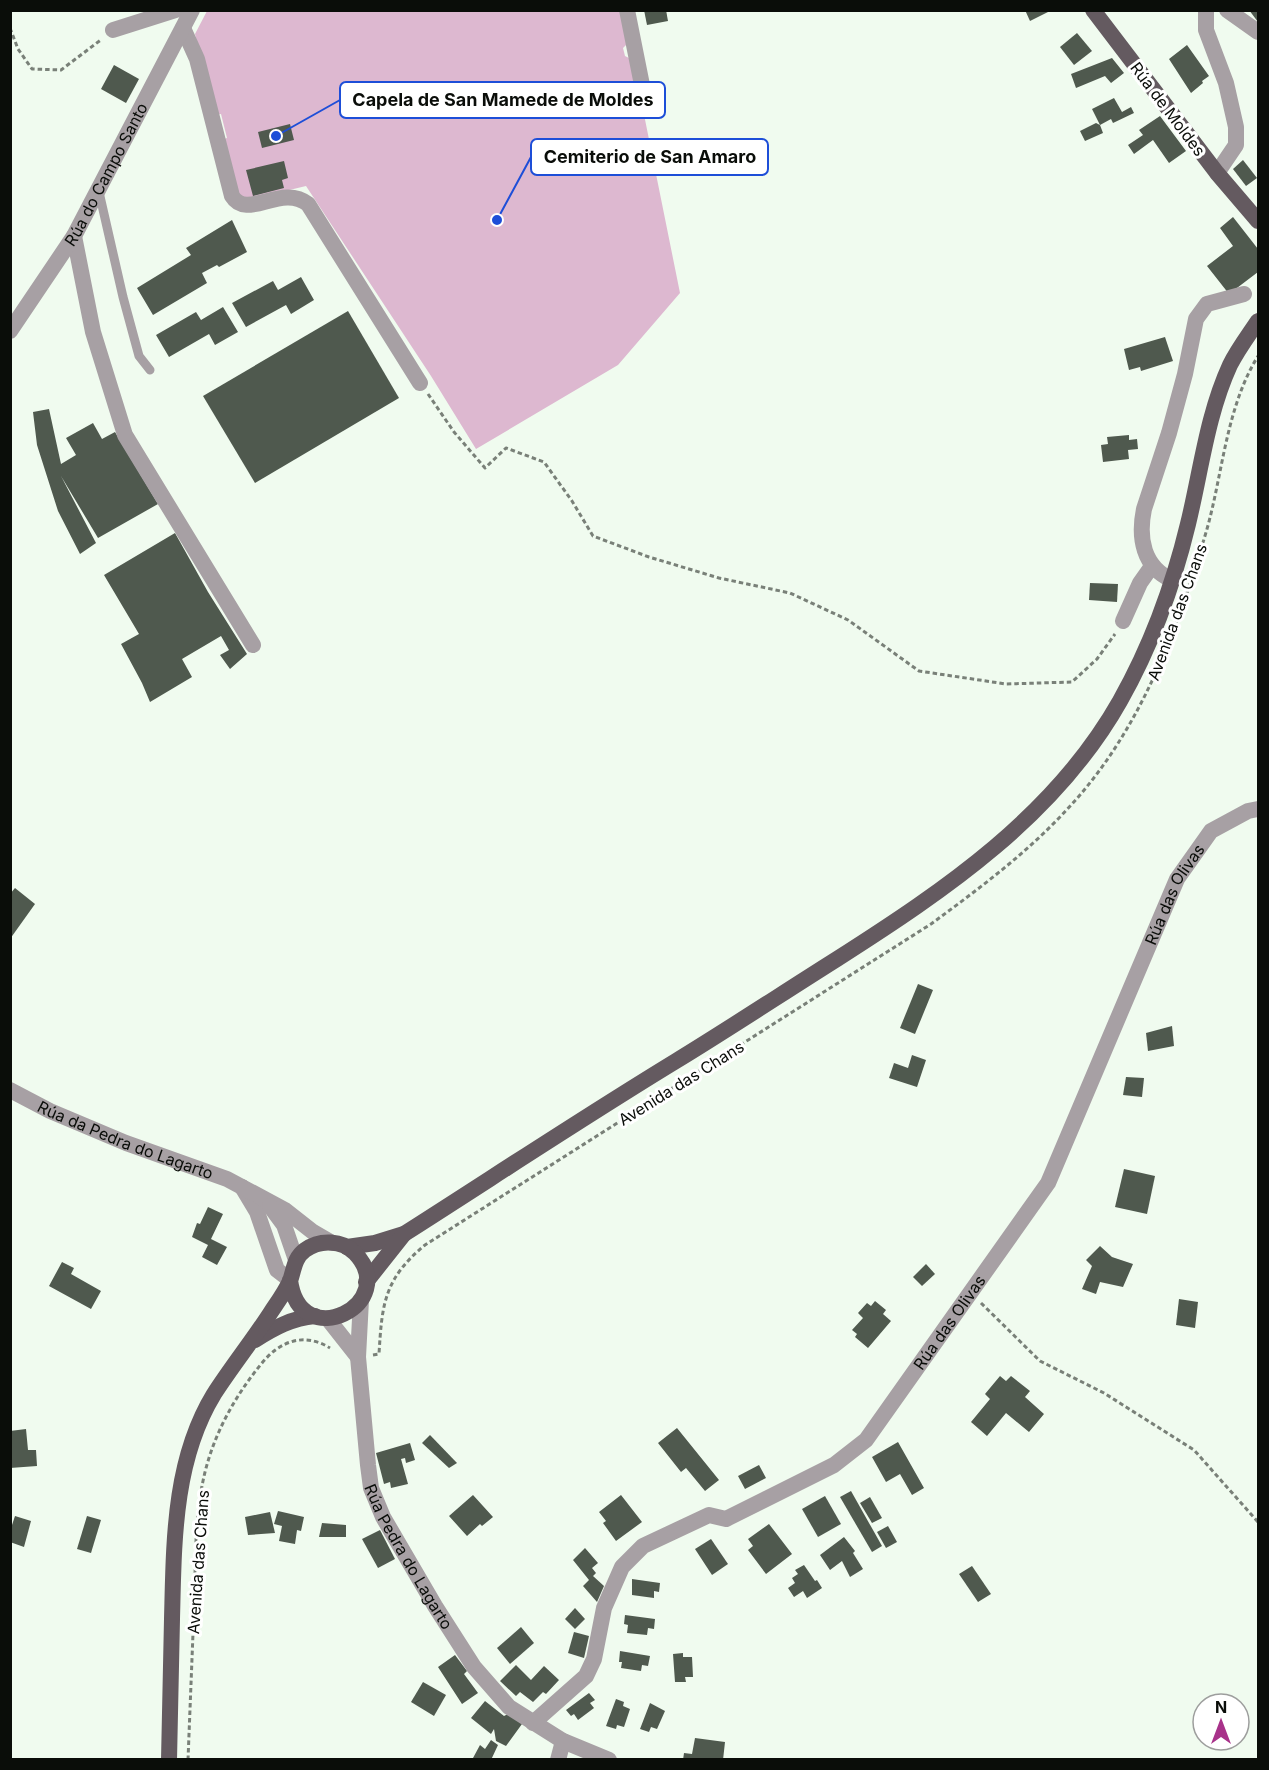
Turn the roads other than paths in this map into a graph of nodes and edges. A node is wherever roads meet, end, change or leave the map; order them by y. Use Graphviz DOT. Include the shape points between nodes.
graph roads {
  1 [pos="176,10"];
  2 [pos="192,10"];
  3 [pos="627,10"];
  4 [pos="1093,10"];
  5 [pos="1206,10"];
  6 [pos="1227,10"];
  7 [pos="183,28"];
  8 [pos="113,30"];
  9 [pos="1258,32"];
  10 [pos="645,100"];
  11 [pos="1217,173"];
  12 [pos="99,190"];
  13 [pos="1252,208"];
  14 [pos="1258,221"];
  15 [pos="74,236"];
  16 [pos="1244,294"];
  17 [pos="1256,324"];
  18 [pos="10,331"];
  19 [pos="150,370"];
  20 [pos="420,383"];
  21 [pos="1152,566"];
  22 [pos="1172,580"];
  23 [pos="1123,621"];
  24 [pos="253,645"];
  25 [pos="1258,808"];
  26 [pos="10,1090"];
  27 [pos="242,1187"];
  28 [pos="266,1201"];
  29 [pos="404,1234"];
  30 [pos="339,1245"];
  31 [pos="296,1260"];
  32 [pos="290,1280"];
  33 [pos="366,1282"];
  34 [pos="361,1300"];
  35 [pos="321,1317"];
  36 [pos="251,1342"];
  37 [pos="358,1357"];
  38 [pos="532,1723"];
  39 [pos="563,1741"];
  40 [pos="169,1760"];
  41 [pos="558,1760"];
  42 [pos="609,1760"];
  1 -- 8 [label="street"];
  2 -- 7 [label="street, Rúa do Campo Santo"];
  3 -- 10 [label="street"];
  4 -- 11 [label="main road, Rúa de Moldes"];
  5 -- 11 [label="street" via="1206,30 1226,84 1236,127 1236,145"];
  6 -- 9 [label="street"];
  7 -- 12 [label="street, Rúa do Campo Santo"];
  7 -- 20 [label="street" via="198,59 235,202 248,206 280,197 308,204"];
  11 -- 13 [label="main road, Rúa de Moldes"];
  12 -- 15 [label="street, Rúa do Campo Santo"];
  12 -- 19 [label="lane" via="136,346"];
  13 -- 14 [label="main road, Rúa de Moldes"];
  15 -- 18 [label="street, Rúa do Campo Santo"];
  15 -- 24 [label="street" via="93,332 125,435"];
  16 -- 21 [label="street" via="1207,304 1197,320 1169,433 1141,521 1146,555"];
  17 -- 22 [label="main road, Avenida das Chans" via="1229,366 1219,395"];
  21 -- 22 [label="street"];
  21 -- 23 [label="street"];
  22 -- 29 [label="main road, Avenida das Chans" via="1141,662 1105,724 1080,760 1015,831 929,899"];
  25 -- 38 [label="street, Rúa das Olivas" via="1211,831 1177,879 1048,1183 866,1440 834,1465 726,1519 709,1515 643,1546 622,1567 604,1608 594,1659 586,1676"];
  26 -- 27 [label="street, Rúa da Pedra do Lagarto" via="50,1112"];
  27 -- 28 [label="street, Rúa da Pedra do Lagarto"];
  27 -- 32 [label="street" via="257,1212 276,1270"];
  28 -- 30 [label="street, Rúa da Pedra do Lagarto"];
  28 -- 31 [label="street, Rúa da Pedra do Lagarto" via="284,1226"];
  29 -- 30 [label="main road, Avenida das Chans" via="375,1242"];
  29 -- 33 [label="main road, Avenida das Chans"];
  30 -- 31 [label="main road, Avenida das Chans" via="315,1245"];
  30 -- 33 [label="main road" via="362,1262"];
  31 -- 32 [label="main road, Avenida das Chans"];
  32 -- 35 [label="main road" via="295,1299 304,1309"];
  32 -- 36 [label="main road, Avenida das Chans"];
  33 -- 34 [label="main road, Avenida das Chans"];
  34 -- 35 [label="main road, Avenida das Chans" via="341,1316"];
  34 -- 37 [label="street, Rúa Pedra do Lagarto"];
  35 -- 36 [label="main road, Avenida das Chans" via="299,1317"];
  35 -- 37 [label="street"];
  36 -- 40 [label="main road, Avenida das Chans" via="212,1398 196,1431 183,1476 174,1557"];
  37 -- 38 [label="street, Rúa Pedra do Lagarto" via="371,1488 383,1517 474,1667 509,1707"];
  38 -- 39 [label="street, Rúa Pedra do Lagarto"];
  39 -- 41 [label="street"];
  39 -- 42 [label="street, Rúa Pedra do Lagarto"];
}
